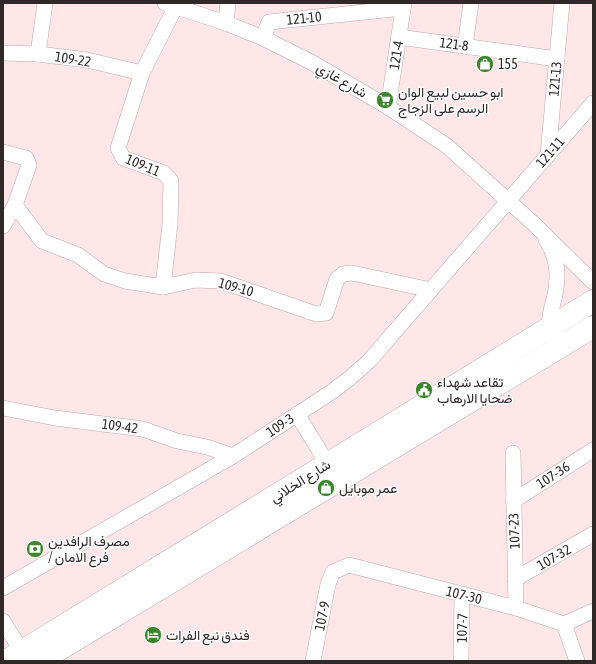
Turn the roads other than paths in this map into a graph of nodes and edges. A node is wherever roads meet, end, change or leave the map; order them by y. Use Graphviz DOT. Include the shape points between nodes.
graph roads {
  1 [pos="45,3"];
  2 [pos="228,3"];
  3 [pos="471,3"];
  4 [pos="562,3"];
  5 [pos="171,4"];
  6 [pos="404,6"];
  7 [pos="226,23"];
  8 [pos="399,37"];
  9 [pos="263,38"];
  10 [pos="465,46"];
  11 [pos="3,52"];
  12 [pos="38,54"];
  13 [pos="557,59"];
  14 [pos="142,73"];
  15 [pos="593,103"];
  16 [pos="388,107"];
  17 [pos="3,152"];
  18 [pos="548,155"];
  19 [pos="508,201"];
  20 [pos="14,205"];
  21 [pos="535,225"];
  22 [pos="3,226"];
  23 [pos="593,282"];
  24 [pos="163,286"];
  25 [pos="431,290"];
  26 [pos="593,301"];
  27 [pos="593,327"];
  28 [pos="550,328"];
  29 [pos="559,347"];
  30 [pos="3,408"];
  31 [pos="297,414"];
  32 [pos="593,450"];
  33 [pos="513,453"];
  34 [pos="233,456"];
  35 [pos="327,464"];
  36 [pos="513,501"];
  37 [pos="593,534"];
  38 [pos="334,572"];
  39 [pos="515,579"];
  40 [pos="3,588"];
  41 [pos="462,595"];
  42 [pos="516,608"];
  43 [pos="593,611"];
  44 [pos="3,621"];
  45 [pos="564,624"];
  46 [pos="23,658"];
  47 [pos="314,661"];
  48 [pos="461,661"];
  49 [pos="577,661"];
  1 -- 12 [label="street"];
  2 -- 7 [label="street"];
  3 -- 10 [label="street"];
  4 -- 13 [label="street, 121-13"];
  5 -- 7 [label="street, شارع غازي"];
  5 -- 14 [label="street, 109-11"];
  6 -- 8 [label="street, 121-4"];
  6 -- 9 [label="street, 121-10" via="269,22"];
  7 -- 9 [label="street, شارع غازي"];
  8 -- 10 [label="street, 121-8"];
  8 -- 16 [label="street, 121-4"];
  9 -- 16 [label="street, شارع غازي" via="313,63"];
  10 -- 13 [label="street, 121-8"];
  11 -- 12 [label="street, 109-22"];
  12 -- 14 [label="street, 109-22" via="87,60"];
  13 -- 18 [label="street, 121-13"];
  14 -- 24 [label="street, 109-11" via="118,148 123,158 164,173 171,181 170,224"];
  15 -- 18 [label="street, 121-11"];
  16 -- 19 [label="street, شارع غازي" via="447,146"];
  17 -- 20 [label="street" via="26,158 29,165"];
  18 -- 19 [label="street, 121-11"];
  19 -- 21 [label="street, شارع غازي"];
  19 -- 25 [label="street, 109-3"];
  20 -- 22 [label="street"];
  20 -- 24 [label="street, 109-10" via="42,241 78,255 104,274 125,281"];
  21 -- 23 [label="street, شارع غازي"];
  21 -- 28 [label="street, شارع غازي" via="548,244 557,268"];
  24 -- 25 [label="street, 109-10" via="196,280 221,281 316,314 326,313 337,279 343,274 352,273"];
  25 -- 31 [label="street, 109-3" via="370,360 350,378"];
  26 -- 28 [label="main road, شارع الخلاني"];
  27 -- 29 [label="main road, شارع الخلاني"];
  28 -- 29 [label="street, شارع غازي"];
  28 -- 35 [label="main road, شارع الخلاني"];
  29 -- 46 [label="main road, شارع الخلاني"];
  30 -- 34 [label="street, 109-42" via="56,418 143,429"];
  31 -- 34 [label="street, 109-3"];
  31 -- 35 [label="street"];
  32 -- 36 [label="street, 107-36"];
  33 -- 36 [label="street, 107-23"];
  34 -- 40 [label="street, 109-3"];
  35 -- 46 [label="main road, شارع الخلاني"];
  36 -- 39 [label="street, 107-23"];
  37 -- 39 [label="street, 107-32"];
  38 -- 41 [label="street, 107-30" via="349,565"];
  38 -- 47 [label="street, 107-9" via="328,584"];
  39 -- 42 [label="street, 107-23"];
  41 -- 42 [label="street, 107-30"];
  41 -- 48 [label="street, 107-7"];
  42 -- 45 [label="street, 107-30"];
  43 -- 45 [label="street"];
  44 -- 46 [label="street"];
  45 -- 49 [label="street"];
}
